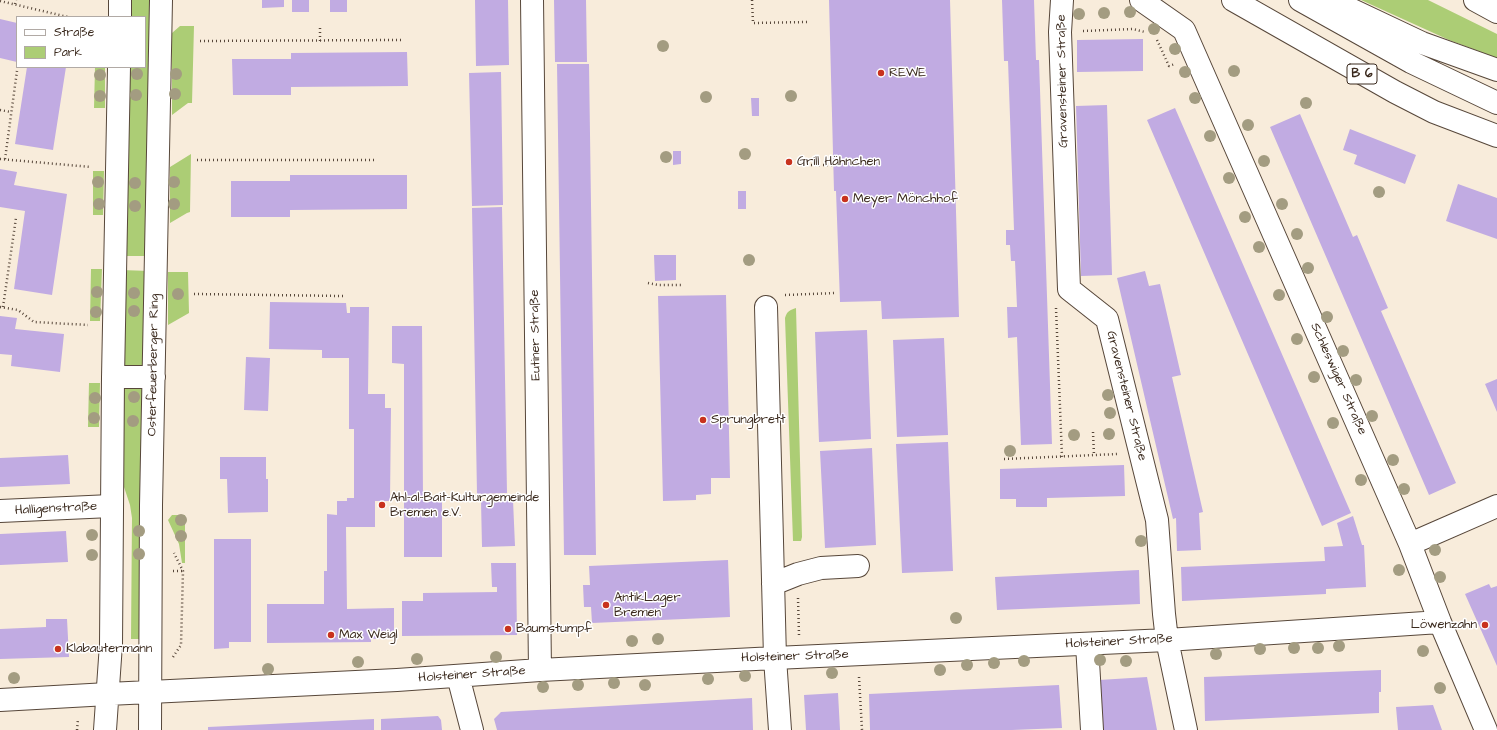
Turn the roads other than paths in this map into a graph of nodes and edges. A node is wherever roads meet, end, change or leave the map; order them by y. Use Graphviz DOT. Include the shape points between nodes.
graph roads {
  1 [pos="120,0"];
  2 [pos="161,0"];
  3 [pos="532,0"];
  4 [pos="1062,0"];
  5 [pos="1141,0"];
  6 [pos="1233,0"];
  7 [pos="1300,0"];
  8 [pos="1331,0"];
  9 [pos="1475,0"];
  10 [pos="1497,12"];
  11 [pos="120,16"];
  12 [pos="119,68"];
  13 [pos="1497,70"];
  14 [pos="1497,103"];
  15 [pos="1497,136"];
  16 [pos="772,301"];
  17 [pos="113,377"];
  18 [pos="154,377"];
  19 [pos="111,506"];
  20 [pos="1497,506"];
  21 [pos="0,511"];
  22 [pos="1410,544"];
  23 [pos="858,566"];
  24 [pos="774,584"];
  25 [pos="1440,622"];
  26 [pos="1167,640"];
  27 [pos="1087,644"];
  28 [pos="775,658"];
  29 [pos="540,670"];
  30 [pos="458,676"];
  31 [pos="150,692"];
  32 [pos="108,694"];
  33 [pos="0,700"];
  34 [pos="105,730"];
  35 [pos="150,730"];
  36 [pos="472,730"];
  37 [pos="780,730"];
  38 [pos="1092,730"];
  39 [pos="1186,730"];
  40 [pos="1486,730"];
  1 -- 11 [label="main road"];
  2 -- 18 [label="main road, Osterfeuerberger Ring"];
  3 -- 29 [label="main road, Eutiner Straße"];
  4 -- 26 [label="main road, Gravensteiner Straße" via="1060,32 1069,289 1107,319 1158,520"];
  5 -- 22 [label="main road, Schleswiger Straße" via="1184,30"];
  6 -- 15 [label="main road, B 6" via="1402,96 1434,112"];
  7 -- 14 [label="main road, B 6" via="1410,62"];
  8 -- 13 [label="main road" via="1422,43"];
  9 -- 10 [label="main road"];
  12 -- 17 [label="main road"];
  16 -- 24 [label="main road"];
  17 -- 18 [label="main road"];
  17 -- 19 [label="main road"];
  18 -- 31 [label="main road, Osterfeuerberger Ring"];
  19 -- 21 [label="main road, Halligenstraße"];
  19 -- 32 [label="main road" via="111,644"];
  20 -- 22 [label="main road"];
  22 -- 25 [label="main road, Schleswiger Straße"];
  23 -- 24 [label="main road" via="821,568"];
  24 -- 28 [label="main road"];
  25 -- 26 [label="main road, Holsteiner Straße"];
  25 -- 40 [label="main road, Schleswiger Straße"];
  26 -- 27 [label="main road, Holsteiner Straße"];
  26 -- 39 [label="main road, Gravensteiner Straße"];
  27 -- 28 [label="main road, Holsteiner Straße"];
  27 -- 38 [label="main road"];
  28 -- 29 [label="main road, Holsteiner Straße"];
  28 -- 37 [label="main road"];
  29 -- 30 [label="main road, Holsteiner Straße"];
  30 -- 31 [label="main road, Holsteiner Straße"];
  30 -- 36 [label="main road"];
  31 -- 32 [label="main road, Holsteiner Straße"];
  31 -- 35 [label="main road, Osterfeuerberger Ring"];
  32 -- 33 [label="main road"];
  32 -- 34 [label="main road"];
}
